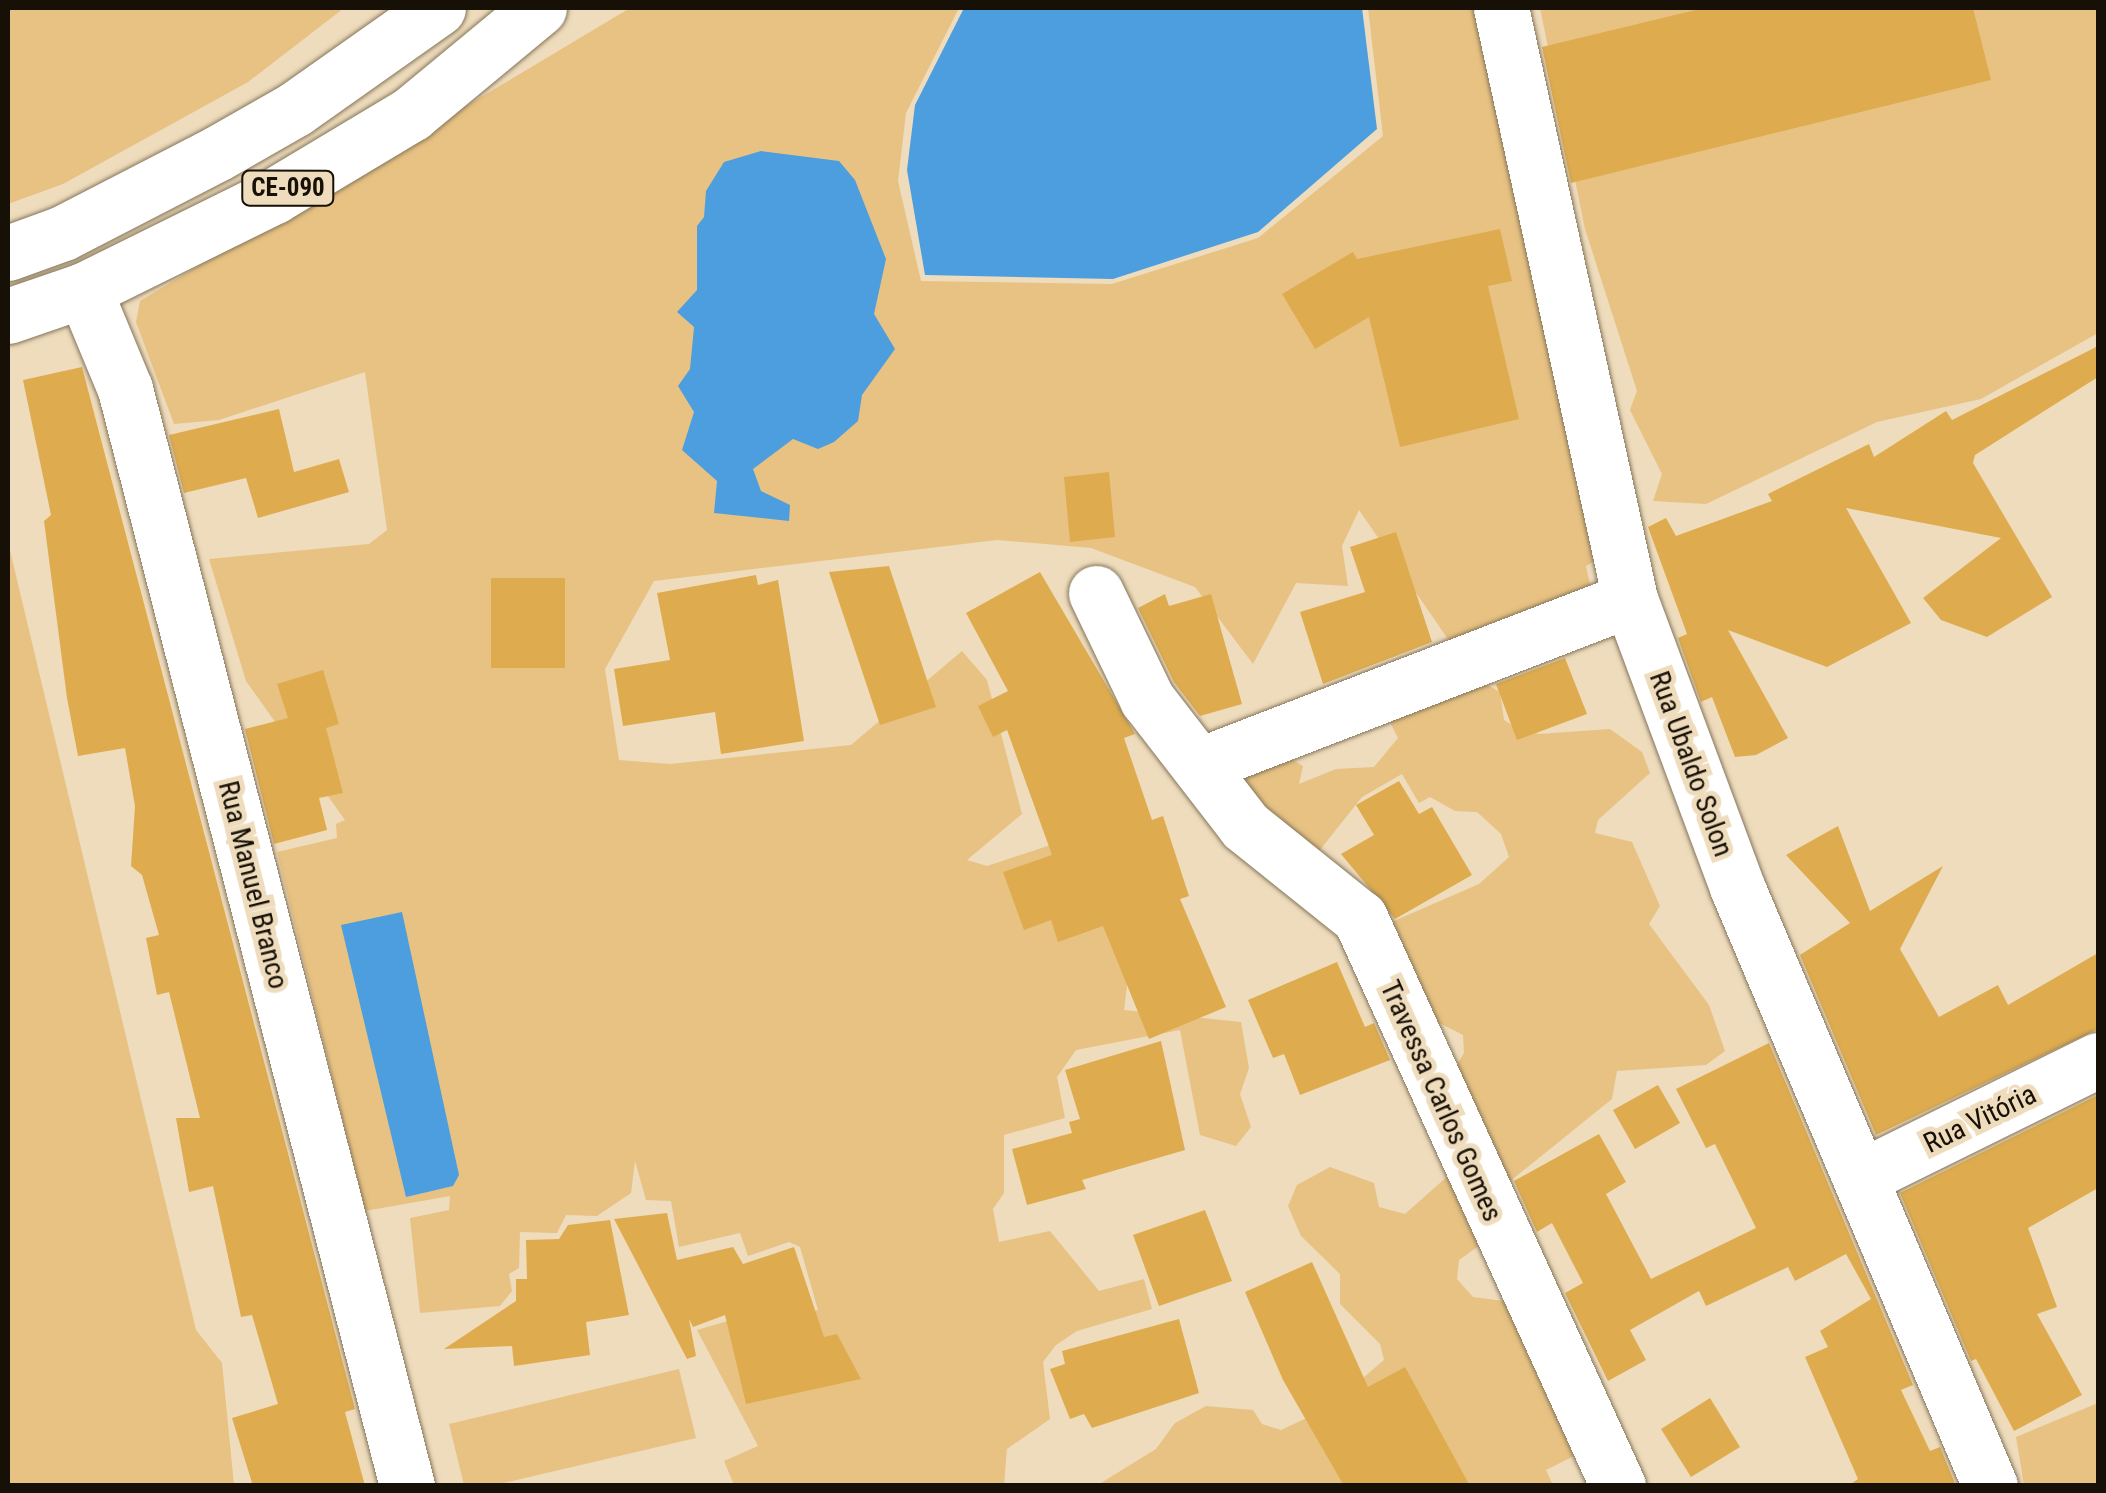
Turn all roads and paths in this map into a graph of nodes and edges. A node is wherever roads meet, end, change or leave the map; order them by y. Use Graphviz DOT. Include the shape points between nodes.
graph roads {
  1 [pos="438,8"];
  2 [pos="539,8"];
  3 [pos="1501,8"];
  4 [pos="8,253"];
  5 [pos="84,290"];
  6 [pos="8,316"];
  7 [pos="1096,594"];
  8 [pos="1630,599"];
  9 [pos="1200,765"];
  10 [pos="2098,1060"];
  11 [pos="1860,1177"];
  12 [pos="407,1486"];
  13 [pos="1618,1486"];
  14 [pos="1990,1486"];
  1 -- 4 [label="street, CE-090" via="295,109 218,153 62,233"];
  2 -- 5 [label="street, CE-090" via="411,114 274,196"];
  3 -- 8 [label="street, Rua Ubaldo Solon"];
  5 -- 6 [label="street, CE-090"];
  5 -- 12 [label="street, Rua Manuel Branco" via="125,389"];
  7 -- 9 [label="street, Travessa Carlos Gomes" via="1147,699"];
  8 -- 9 [label="street"];
  8 -- 11 [label="street, Rua Ubaldo Solon" via="1737,886"];
  9 -- 13 [label="street, Travessa Carlos Gomes" via="1245,826 1360,918"];
  10 -- 11 [label="street, Rua Vitória"];
  11 -- 14 [label="street, Rua Ubaldo Solon"];
}
